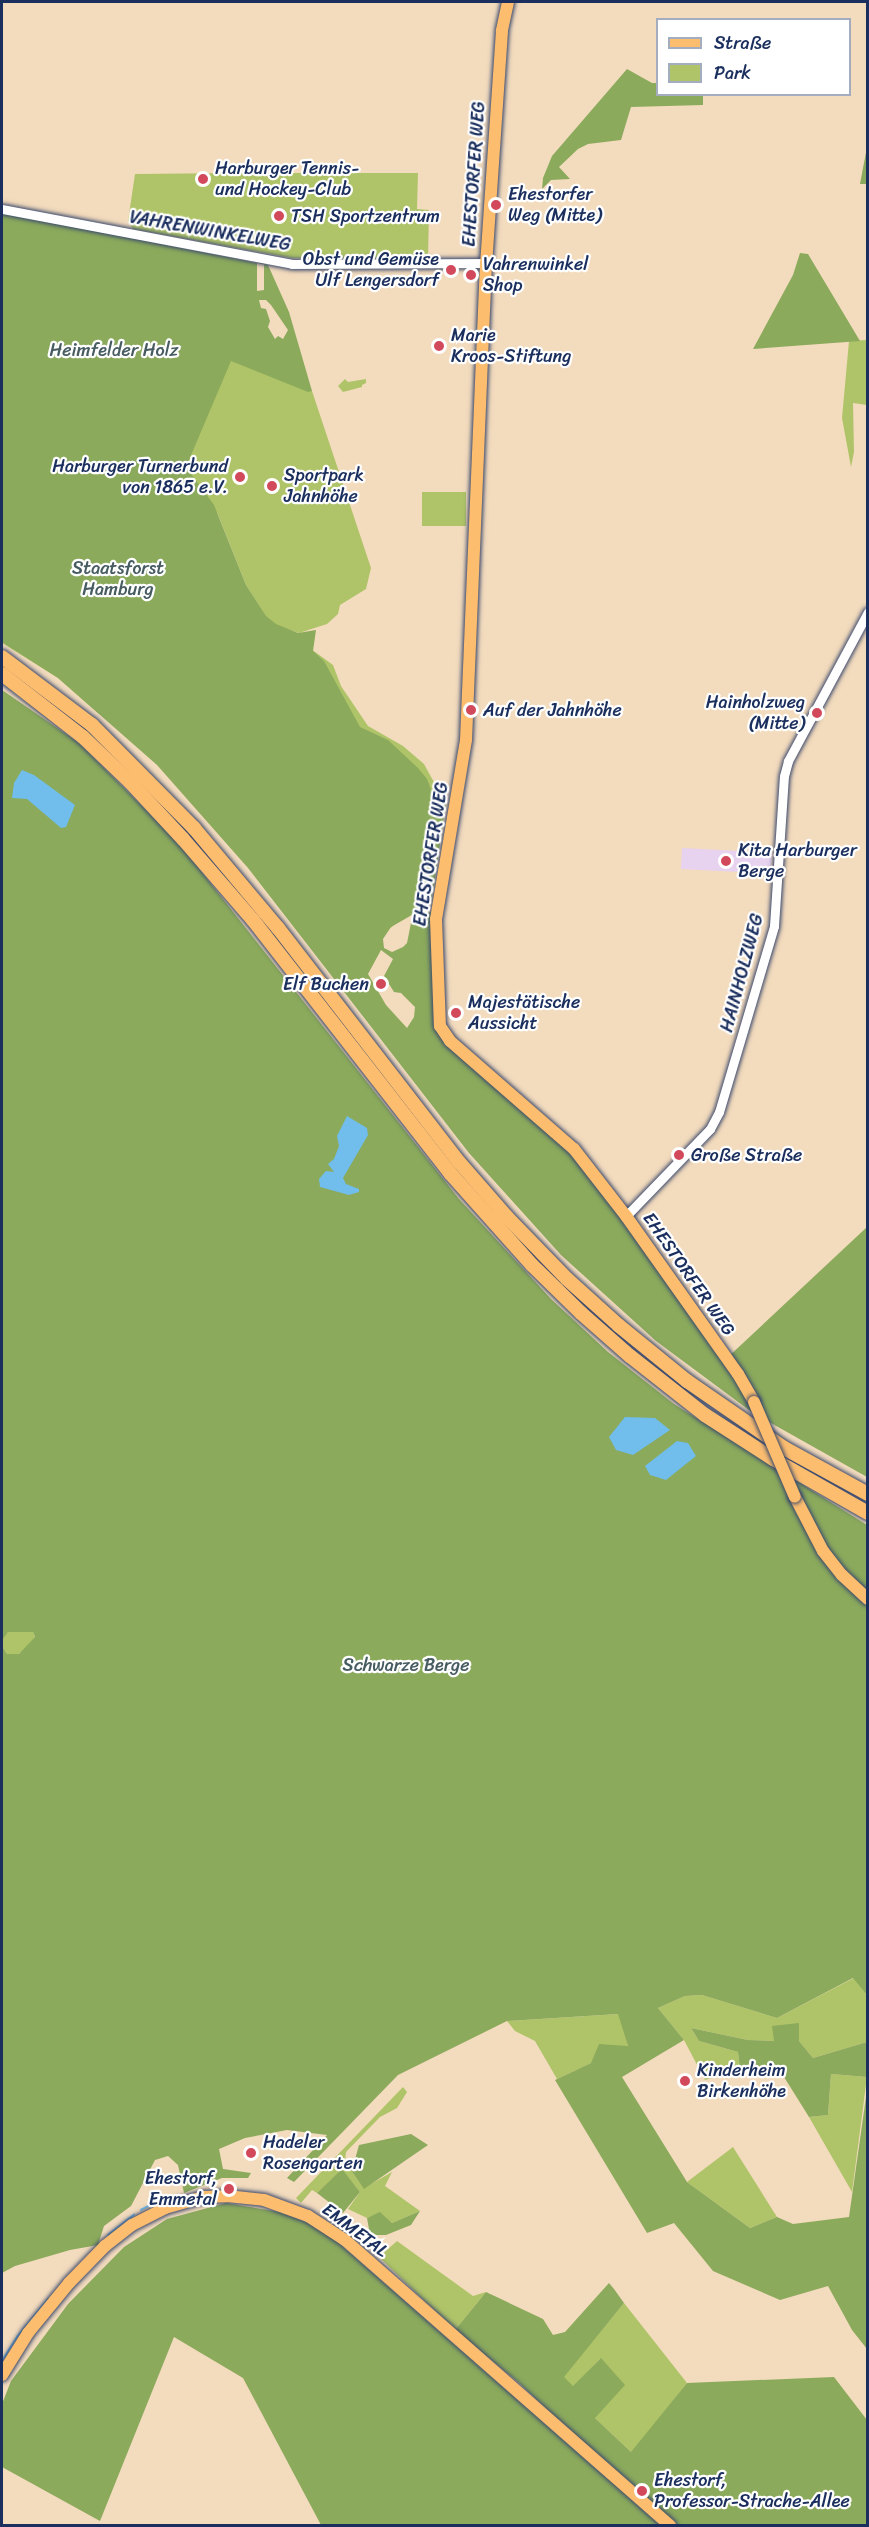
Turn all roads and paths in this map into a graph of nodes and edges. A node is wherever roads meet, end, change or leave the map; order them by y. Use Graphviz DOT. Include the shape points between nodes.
graph roads {
  1 [pos="508,2"];
  2 [pos="2,209"];
  3 [pos="486,263"];
  4 [pos="867,612"];
  5 [pos="2,657"];
  6 [pos="2,674"];
  7 [pos="626,1216"];
  8 [pos="867,1494"];
  9 [pos="867,1513"];
  10 [pos="867,1599"];
  11 [pos="2,2375"];
  12 [pos="670,2526"];
  1 -- 3 [label="main road, EHESTORFER WEG" via="502,31"];
  2 -- 3 [label="street, VAHRENWINKELWEG" via="292,264"];
  3 -- 7 [label="main road, EHESTORFER WEG" via="466,737 436,918 440,1026 450,1041 574,1149"];
  4 -- 7 [label="street, HAINHOLZWEG" via="788,761 774,926 719,1112 710,1129"];
  5 -- 8 [label="highway" via="92,725 194,828 272,920 459,1162 588,1299 665,1364 732,1413 784,1448"];
  6 -- 9 [label="highway" via="82,737 183,838 253,920 450,1173 581,1313 705,1415 783,1466"];
  7 -- 10 [label="main road, EHESTORFER WEG, bridge" via="738,1374 823,1551"];
  11 -- 12 [label="main road, EMMETAL" via="28,2333 69,2283 132,2224 193,2199 227,2196 264,2200 308,2216 345,2240"];
}
